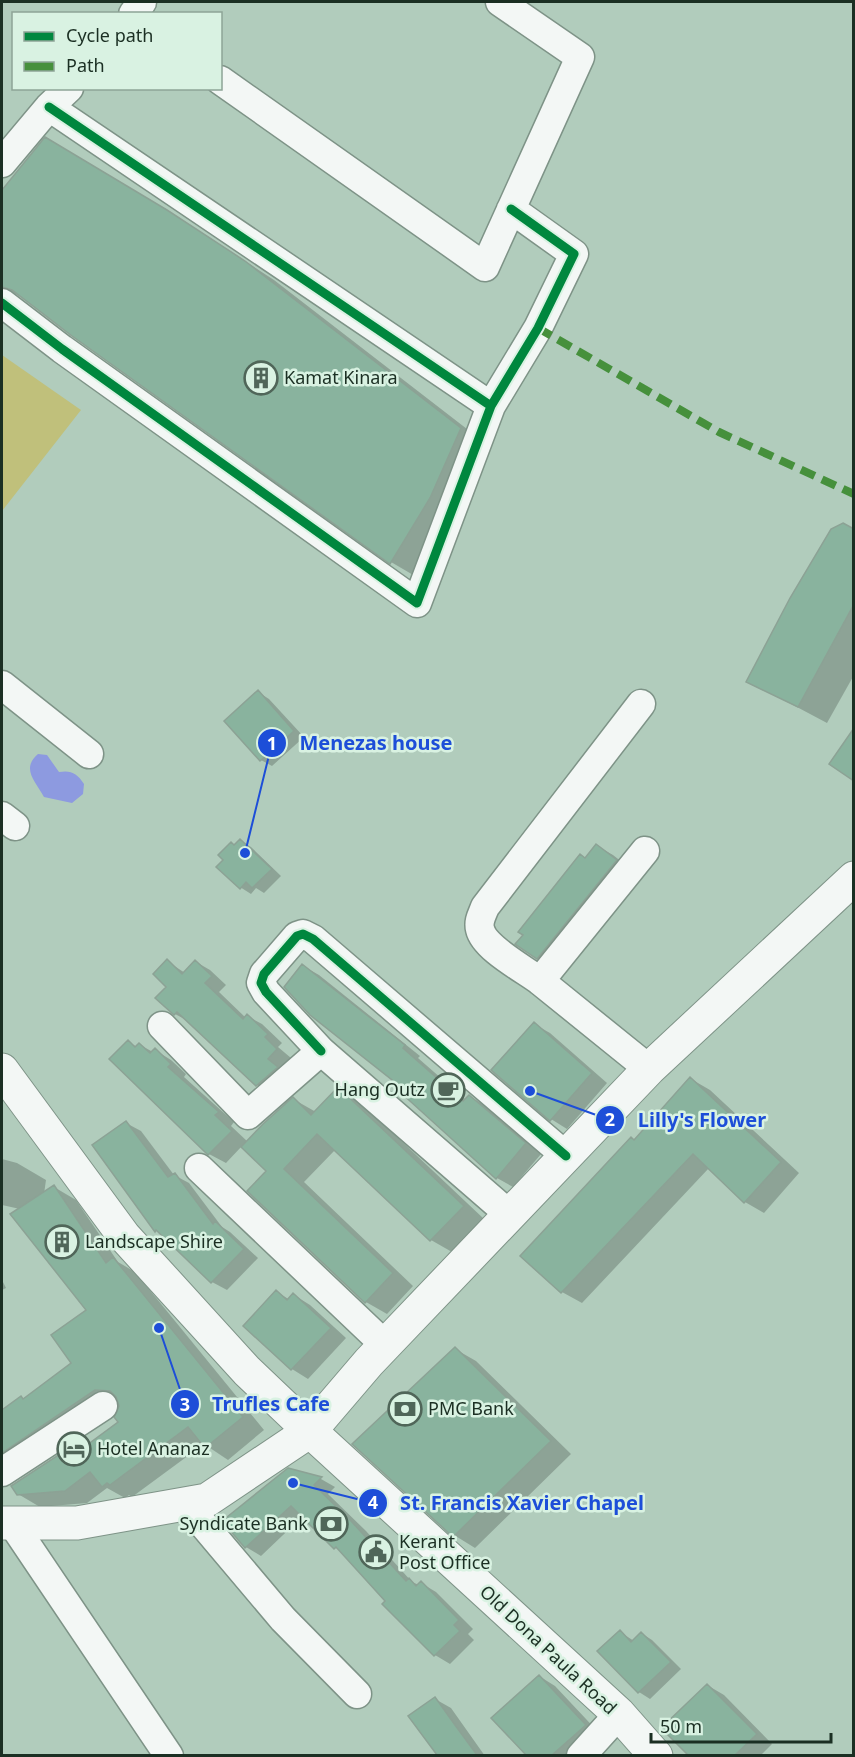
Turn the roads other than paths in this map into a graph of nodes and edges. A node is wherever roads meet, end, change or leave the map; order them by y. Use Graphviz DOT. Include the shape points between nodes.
graph roads {
  1 [pos="500,2"];
  2 [pos="222,81"];
  3 [pos="59,98"];
  4 [pos="2,163"];
  5 [pos="511,209"];
  6 [pos="2,303"];
  7 [pos="491,406"];
  8 [pos="2,685"];
  9 [pos="641,704"];
  10 [pos="89,754"];
  11 [pos="645,851"];
  12 [pos="853,879"];
  13 [pos="540,981"];
  14 [pos="162,1026"];
  15 [pos="321,1051"];
  16 [pos="649,1069"];
  17 [pos="7,1086"];
  18 [pos="566,1156"];
  19 [pos="199,1168"];
  20 [pos="510,1215"];
  21 [pos="386,1345"];
  22 [pos="103,1406"];
  23 [pos="310,1431"];
  24 [pos="2,1472"];
  25 [pos="186,1504"];
  26 [pos="7,1523"];
  27 [pos="357,1695"];
  28 [pos="619,1714"];
  29 [pos="169,1755"];
  30 [pos="581,1755"];
  31 [pos="656,1755"];
  1 -- 5 [label="street" via="580,57"];
  2 -- 5 [label="street" via="485,267"];
  3 -- 4 [label="street"];
  3 -- 7 [label="street"];
  5 -- 7 [label="street" via="574,254 538,328"];
  6 -- 7 [label="street" via="417,603"];
  8 -- 10 [label="street"];
  9 -- 13 [label="street" via="479,920 486,942"];
  11 -- 13 [label="street"];
  12 -- 16 [label="main road"];
  13 -- 16 [label="street"];
  14 -- 15 [label="street" via="248,1115"];
  15 -- 18 [label="street" via="261,983 264,974 303,934"];
  15 -- 20 [label="street"];
  16 -- 18 [label="main road"];
  17 -- 23 [label="main road, Old Dona Paula Road" via="124,1236 248,1371"];
  18 -- 20 [label="main road"];
  19 -- 21 [label="street"];
  20 -- 21 [label="main road"];
  21 -- 23 [label="main road"];
  22 -- 24 [label="street"];
  23 -- 25 [label="main road" via="207,1500"];
  23 -- 28 [label="main road, Old Dona Paula Road"];
  25 -- 26 [label="main road" via="77,1523"];
  25 -- 27 [label="street" via="283,1619"];
  26 -- 29 [label="street"];
  28 -- 30 [label="street"];
  28 -- 31 [label="main road, Old Dona Paula Road"];
}
